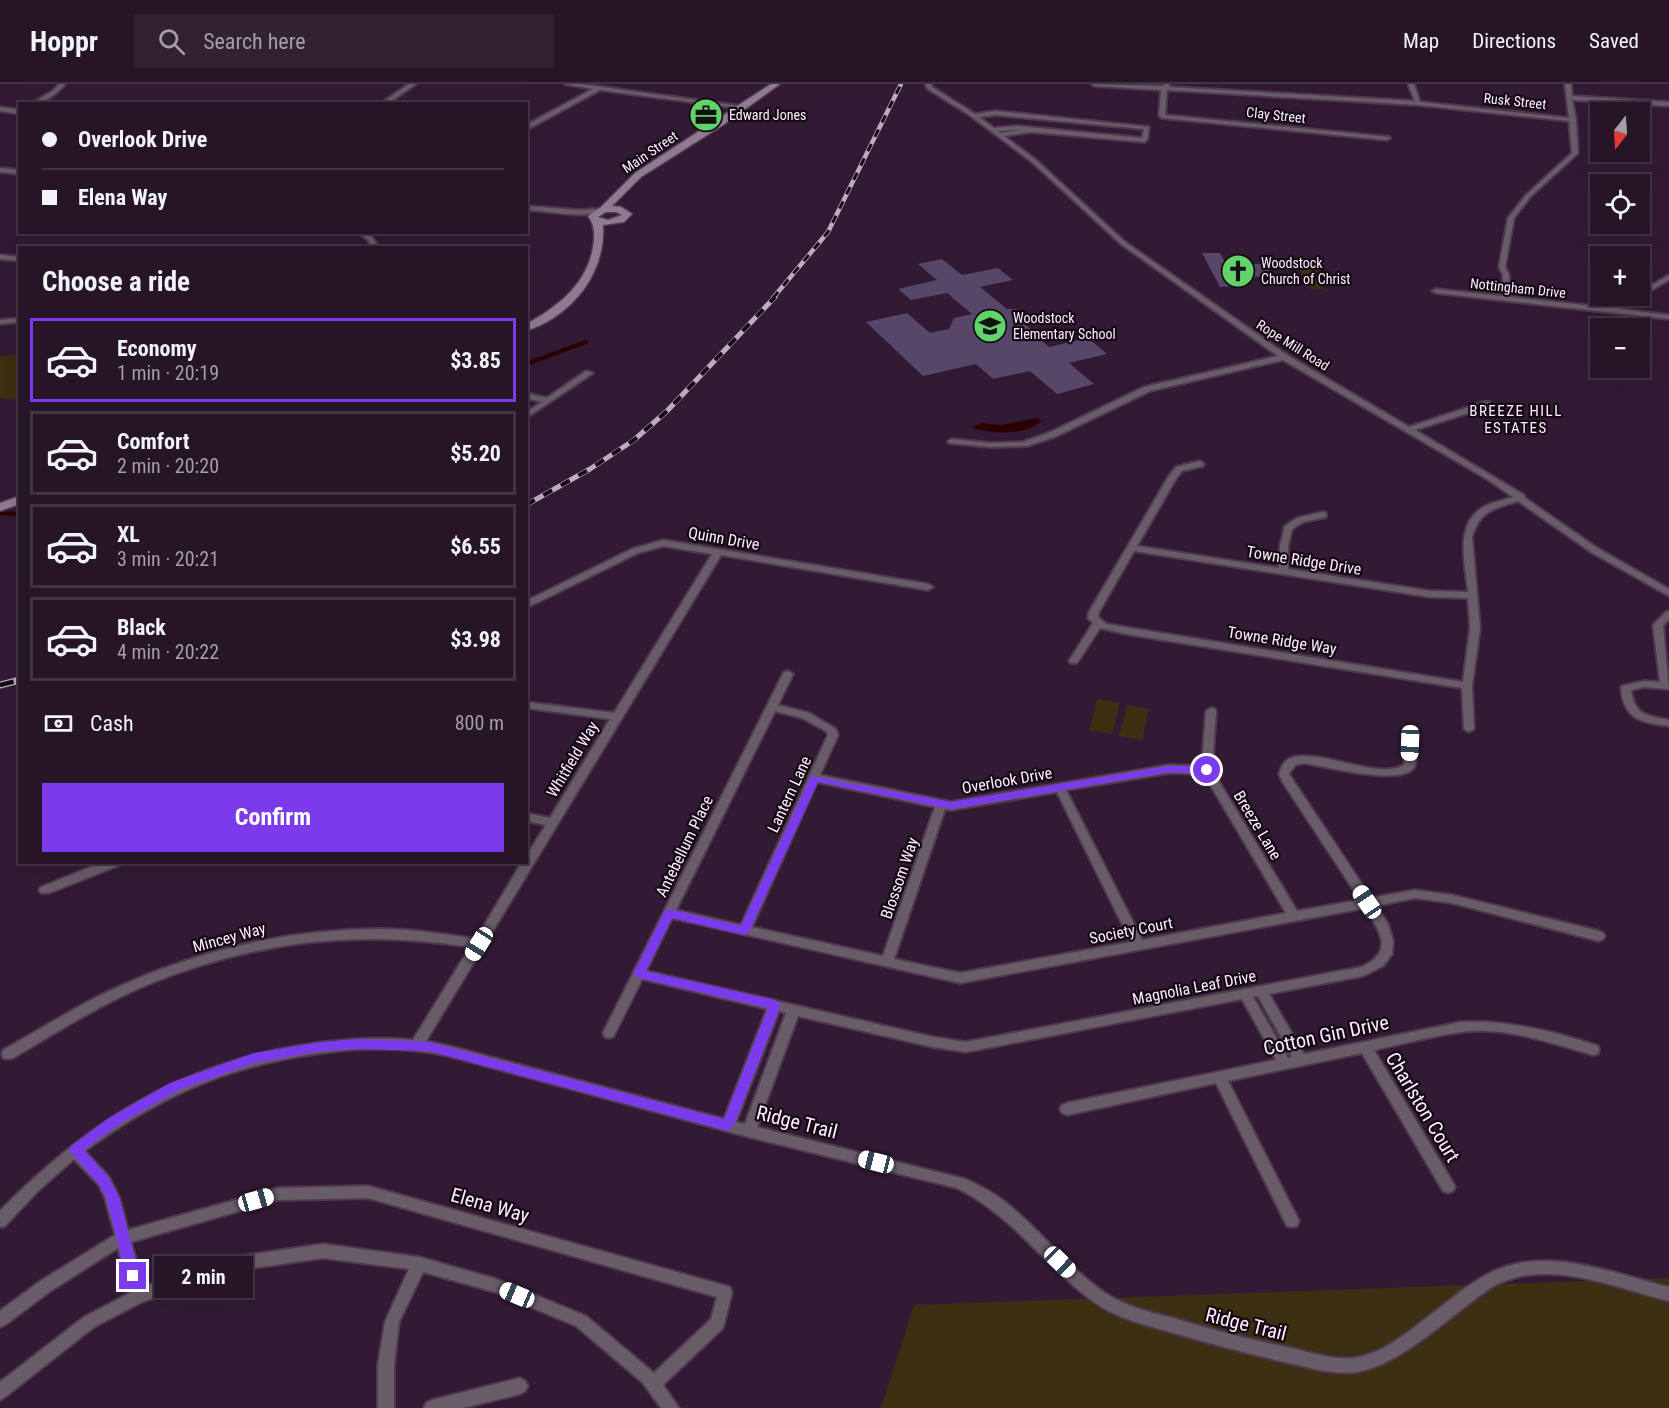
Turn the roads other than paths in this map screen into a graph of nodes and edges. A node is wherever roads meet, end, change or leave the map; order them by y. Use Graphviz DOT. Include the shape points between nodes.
graph roads {
  1 [pos="62,84"];
  2 [pos="413,84"];
  3 [pos="568,84"];
  4 [pos="776,84"];
  5 [pos="928,84"];
  6 [pos="1095,84"];
  7 [pos="1411,84"];
  8 [pos="1568,84"];
  9 [pos="1166,87"];
  10 [pos="599,88"];
  11 [pos="1570,98"];
  12 [pos="37,102"];
  13 [pos="385,102"];
  14 [pos="1418,103"];
  15 [pos="1669,104"];
  16 [pos="744,107"];
  17 [pos="0,110"];
  18 [pos="18,111"];
  19 [pos="974,116"];
  20 [pos="1573,120"];
  21 [pos="528,127"];
  22 [pos="993,130"];
  23 [pos="1031,130"];
  24 [pos="999,135"];
  25 [pos="1387,138"];
  26 [pos="0,170"];
  27 [pos="18,172"];
  28 [pos="625,188"];
  29 [pos="528,208"];
  30 [pos="625,212"];
  31 [pos="599,215"];
  32 [pos="619,221"];
  33 [pos="363,234"];
  34 [pos="601,243"];
  35 [pos="375,246"];
  36 [pos="0,257"];
  37 [pos="18,259"];
  38 [pos="1669,278"];
  39 [pos="1650,289"];
  40 [pos="1436,291"];
  41 [pos="1506,299"];
  42 [pos="1620,306"];
  43 [pos="1613,310"];
  44 [pos="1669,317"];
  45 [pos="18,320"];
  46 [pos="0,322"];
  47 [pos="528,327"];
  48 [pos="1284,357"];
  49 [pos="589,373"];
  50 [pos="528,396"];
  51 [pos="548,401"];
  52 [pos="1487,404"];
  53 [pos="528,415"];
  54 [pos="1410,429"];
  55 [pos="952,441"];
  56 [pos="1200,464"];
  57 [pos="1521,497"];
  58 [pos="18,501"];
  59 [pos="0,507"];
  60 [pos="1323,515"];
  61 [pos="1132,548"];
  62 [pos="718,552"];
  63 [pos="1283,571"];
  64 [pos="928,587"];
  65 [pos="1669,593"];
  66 [pos="1472,595"];
  67 [pos="528,603"];
  68 [pos="1669,614"];
  69 [pos="1098,623"];
  70 [pos="1074,661"];
  71 [pos="788,674"];
  72 [pos="1467,686"];
  73 [pos="1667,686"];
  74 [pos="528,705"];
  75 [pos="772,707"];
  76 [pos="1211,711"];
  77 [pos="617,717"];
  78 [pos="1669,723"];
  79 [pos="1469,729"];
  80 [pos="1410,743"];
  81 [pos="1207,770"];
  82 [pos="814,778"];
  83 [pos="1060,788"];
  84 [pos="941,805"];
  85 [pos="528,817"];
  86 [pos="553,822"];
  87 [pos="528,863"];
  88 [pos="111,864"];
  89 [pos="528,864"];
  90 [pos="45,890"];
  91 [pos="1367,902"];
  92 [pos="669,914"];
  93 [pos="1294,916"];
  94 [pos="744,931"];
  95 [pos="1599,936"];
  96 [pos="479,944"];
  97 [pos="1139,945"];
  98 [pos="887,962"];
  99 [pos="639,974"];
  100 [pos="1261,991"];
  101 [pos="1245,994"];
  102 [pos="775,1005"];
  103 [pos="794,1009"];
  104 [pos="609,1033"];
  105 [pos="417,1045"];
  106 [pos="1365,1047"];
  107 [pos="1593,1050"];
  108 [pos="8,1054"];
  109 [pos="1301,1060"];
  110 [pos="1285,1064"];
  111 [pos="1219,1077"];
  112 [pos="1067,1109"];
  113 [pos="728,1125"];
  114 [pos="749,1131"];
  115 [pos="75,1150"];
  116 [pos="1448,1186"];
  117 [pos="0,1221"];
  118 [pos="1292,1221"];
  119 [pos="124,1237"];
  120 [pos="419,1264"];
  121 [pos="1669,1294"];
  122 [pos="138,1296"];
  123 [pos="0,1320"];
  124 [pos="653,1384"];
  125 [pos="520,1386"];
  126 [pos="0,1392"];
  127 [pos="386,1408"];
  128 [pos="432,1408"];
  129 [pos="671,1408"];
  1 -- 12 [label="street"];
  2 -- 13 [label="street"];
  3 -- 10 [label="street"];
  4 -- 16 [label="main road, Main Street"];
  5 -- 19 [label="street, Rope Mill Road"];
  6 -- 9 [label="street, Rusk Street"];
  7 -- 14 [label="street"];
  8 -- 11 [label="street"];
  9 -- 14 [label="street, Rusk Street" via="1359,103"];
  9 -- 25 [label="street, Clay Street" via="1162,116"];
  10 -- 16 [label="street"];
  10 -- 21 [label="street"];
  11 -- 15 [label="street"];
  11 -- 20 [label="street"];
  14 -- 20 [label="street, Rusk Street"];
  16 -- 28 [label="main road, Main Street" via="651,166"];
  17 -- 18 [label="street"];
  19 -- 22 [label="street, Rope Mill Road"];
  19 -- 23 [label="street" via="996,112 1147,128 1144,140"];
  20 -- 41 [label="street" via="1575,153 1528,196 1511,218 1502,267"];
  22 -- 23 [label="street"];
  22 -- 24 [label="street, Rope Mill Road"];
  23 -- 24 [label="street"];
  24 -- 48 [label="street, Rope Mill Road" via="1034,161 1123,243"];
  26 -- 27 [label="street"];
  28 -- 30 [label="main road, Main Street" via="618,206"];
  28 -- 31 [label="main road, Main Street"];
  29 -- 31 [label="street"];
  30 -- 31 [label="main road"];
  30 -- 32 [label="main road" via="626,216"];
  31 -- 32 [label="main road"];
  31 -- 34 [label="main road"];
  32 -- 34 [label="main road"];
  33 -- 35 [label="street"];
  34 -- 47 [label="main road" via="593,268 579,290 558,309"];
  36 -- 37 [label="street"];
  38 -- 39 [label="street"];
  40 -- 41 [label="street, Nottingham Drive"];
  41 -- 43 [label="street, Nottingham Drive"];
  42 -- 43 [label="street"];
  43 -- 44 [label="street, Nottingham Drive"];
  45 -- 46 [label="street"];
  48 -- 54 [label="street, Rope Mill Road"];
  48 -- 55 [label="street" via="1147,389 1054,434 1024,444"];
  49 -- 51 [label="street"];
  50 -- 51 [label="street"];
  51 -- 53 [label="street"];
  52 -- 54 [label="street"];
  54 -- 57 [label="street, Rope Mill Road"];
  56 -- 61 [label="street" via="1179,469 1173,476"];
  57 -- 65 [label="street, Rope Mill Road" via="1594,550"];
  57 -- 66 [label="street" via="1479,513 1473,520 1468,537"];
  58 -- 59 [label="main road"];
  60 -- 63 [label="street" via="1300,520 1288,528"];
  61 -- 63 [label="street, Towne Ridge Drive"];
  61 -- 69 [label="street" via="1094,612"];
  62 -- 64 [label="street, Quinn Drive"];
  62 -- 67 [label="street, Quinn Drive" via="651,545"];
  62 -- 77 [label="street, Whitfield Way"];
  63 -- 66 [label="street, Towne Ridge Drive" via="1430,594"];
  66 -- 72 [label="street" via="1475,628"];
  68 -- 73 [label="street" via="1658,625"];
  69 -- 70 [label="street"];
  69 -- 72 [label="street, Towne Ridge Way" via="1126,631"];
  71 -- 75 [label="street, Antebellum Place"];
  72 -- 79 [label="street"];
  73 -- 78 [label="street" via="1644,684 1626,688 1626,702 1640,718"];
  74 -- 77 [label="street"];
  75 -- 82 [label="street, Lantern Lane" via="805,715 831,729 831,742"];
  75 -- 92 [label="street, Antebellum Place"];
  76 -- 81 [label="street"];
  77 -- 86 [label="street, Whitfield Way"];
  80 -- 91 [label="street, Magnolia Leaf Drive" via="1410,765 1400,772 1295,759 1284,774"];
  81 -- 83 [label="street, Overlook Drive" via="1169,769"];
  81 -- 93 [label="street, Breeze Lane"];
  82 -- 84 [label="street, Overlook Drive"];
  82 -- 94 [label="street, Lantern Lane"];
  83 -- 84 [label="street, Overlook Drive"];
  83 -- 97 [label="street"];
  84 -- 98 [label="street, Blossom Way"];
  85 -- 86 [label="street"];
  86 -- 87 [label="street, Whitfield Way"];
  88 -- 90 [label="street"];
  89 -- 96 [label="street, Whitfield Way"];
  91 -- 93 [label="street, Society Court"];
  91 -- 95 [label="street, Society Court" via="1415,894 1439,896"];
  91 -- 100 [label="street, Magnolia Leaf Drive" via="1382,924 1389,946 1377,966"];
  92 -- 94 [label="street, Society Court"];
  92 -- 99 [label="street, Antebellum Place"];
  93 -- 97 [label="street, Society Court"];
  94 -- 98 [label="street, Society Court"];
  96 -- 105 [label="street, Whitfield Way"];
  96 -- 108 [label="street, Mincey Way" via="423,934 371,932 259,945 141,983"];
  97 -- 98 [label="street, Society Court" via="960,978"];
  99 -- 102 [label="street, Magnolia Leaf Drive"];
  99 -- 104 [label="street, Antebellum Place"];
  100 -- 101 [label="street, Magnolia Leaf Drive"];
  100 -- 109 [label="street"];
  101 -- 103 [label="street, Magnolia Leaf Drive" via="966,1047"];
  101 -- 110 [label="street"];
  102 -- 103 [label="street, Magnolia Leaf Drive"];
  102 -- 113 [label="street"];
  103 -- 114 [label="street"];
  105 -- 113 [label="street, Ridge Trail"];
  105 -- 115 [label="street, Ridge Trail" via="358,1044 254,1058 175,1087"];
  106 -- 107 [label="street, Cotton Gin Drive" via="1481,1025 1509,1028"];
  106 -- 109 [label="street, Cotton Gin Drive"];
  106 -- 116 [label="street, Charlston Court"];
  109 -- 110 [label="street, Cotton Gin Drive"];
  110 -- 111 [label="street, Cotton Gin Drive"];
  111 -- 112 [label="street, Cotton Gin Drive"];
  111 -- 118 [label="street"];
  113 -- 114 [label="street, Ridge Trail"];
  114 -- 121 [label="street, Ridge Trail" via="975,1189 1113,1305 1203,1335 1328,1363 1356,1365 1378,1356 1411,1340 1499,1275 1532,1267 1576,1269"];
  115 -- 117 [label="street, Ridge Trail" via="47,1172"];
  115 -- 119 [label="street" via="104,1181"];
  119 -- 122 [label="street"];
  119 -- 123 [label="street, Elena Way"];
  119 -- 124 [label="street, Elena Way" via="278,1194 368,1192 725,1292 718,1323"];
  120 -- 122 [label="street" via="323,1251 234,1264"];
  120 -- 124 [label="street" via="496,1286 581,1321"];
  120 -- 127 [label="street" via="393,1322 386,1365"];
  122 -- 126 [label="street" via="89,1322"];
  124 -- 129 [label="street"];
  125 -- 128 [label="street"];
}
